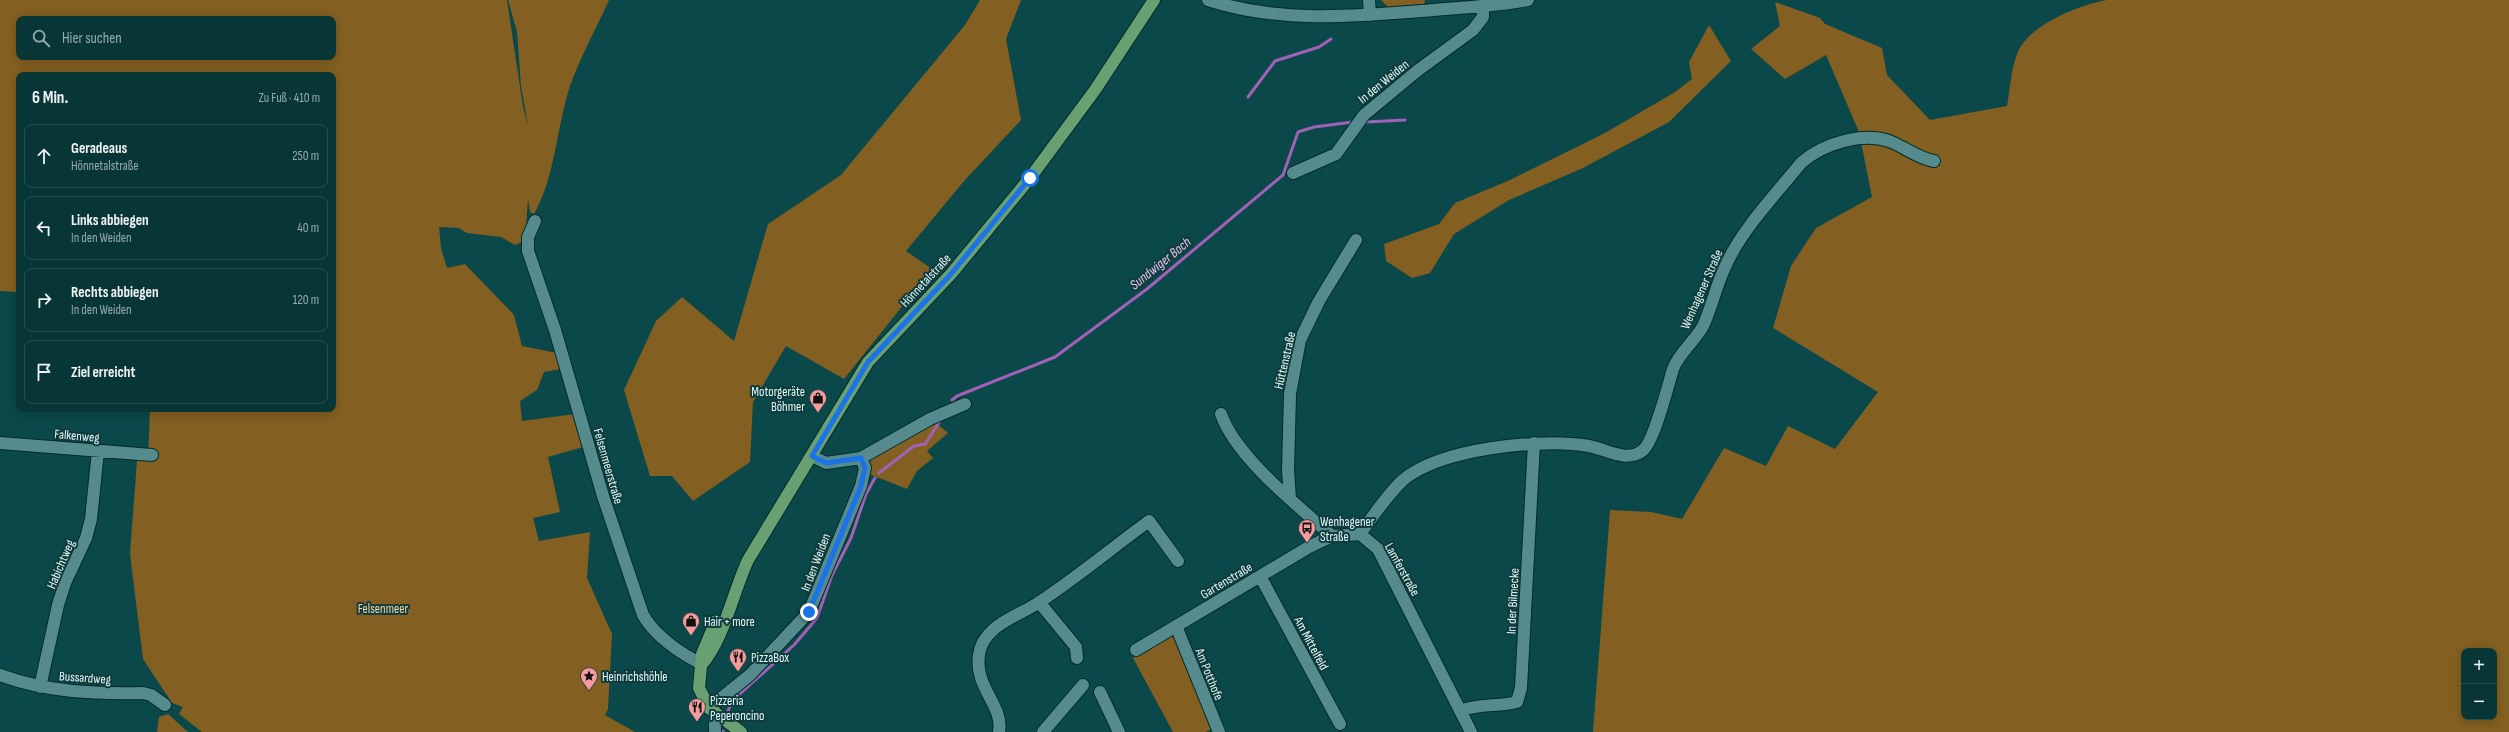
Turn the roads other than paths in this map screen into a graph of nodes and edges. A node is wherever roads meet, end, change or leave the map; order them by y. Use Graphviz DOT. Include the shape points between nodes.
graph roads {
  1 [pos="1154,0"];
  2 [pos="1208,0"];
  3 [pos="1369,0"];
  4 [pos="1528,0"];
  5 [pos="1483,6"];
  6 [pos="1370,15"];
  7 [pos="1934,161"];
  8 [pos="1293,173"];
  9 [pos="535,221"];
  10 [pos="1356,240"];
  11 [pos="964,404"];
  12 [pos="1221,414"];
  13 [pos="0,443"];
  14 [pos="1534,443"];
  15 [pos="98,451"];
  16 [pos="152,455"];
  17 [pos="812,456"];
  18 [pos="861,458"];
  19 [pos="1290,499"];
  20 [pos="1360,534"];
  21 [pos="1332,536"];
  22 [pos="1178,561"];
  23 [pos="1260,576"];
  24 [pos="1039,602"];
  25 [pos="1176,626"];
  26 [pos="1136,650"];
  27 [pos="1077,658"];
  28 [pos="702,664"];
  29 [pos="0,675"];
  30 [pos="1083,685"];
  31 [pos="40,687"];
  32 [pos="1100,692"];
  33 [pos="166,705"];
  34 [pos="709,708"];
  35 [pos="1460,711"];
  36 [pos="719,717"];
  37 [pos="1340,724"];
  38 [pos="715,732"];
  39 [pos="741,732"];
  40 [pos="999,732"];
  41 [pos="1043,732"];
  42 [pos="1119,732"];
  43 [pos="1219,732"];
  44 [pos="1471,732"];
  1 -- 17 [label="main road, Hönnetalstraße" via="1095,90 1030,178 951,274 868,362"];
  2 -- 6 [label="street" via="1262,14"];
  3 -- 6 [label="street"];
  4 -- 5 [label="street"];
  5 -- 6 [label="street"];
  5 -- 8 [label="street, In den Weiden" via="1483,17 1473,30 1417,71 1364,115 1336,154"];
  7 -- 14 [label="street, Wenhagener Straße" via="1920,158 1889,141 1864,138 1853,139 1812,153 1801,163 1737,245 1726,264 1702,328 1674,366 1648,446 1644,451 1629,456 1577,444"];
  9 -- 28 [label="street, Felsenmeerstraße" via="528,237 528,251 557,336 603,496 643,615 655,631 689,658"];
  10 -- 19 [label="street, Hüttenstraße" via="1319,301 1300,340 1290,394"];
  11 -- 18 [label="street" via="930,419"];
  12 -- 19 [label="street" via="1226,428 1248,457"];
  13 -- 15 [label="street, Falkenweg"];
  14 -- 20 [label="street, Wenhagener Straße" via="1488,449 1430,464 1403,480"];
  14 -- 35 [label="street, In der Bilmecke" via="1521,688 1517,702 1503,706 1474,705"];
  15 -- 16 [label="street, Falkenweg"];
  15 -- 31 [label="street, Habichtweg" via="91,519 86,538 58,605"];
  17 -- 18 [label="street" via="826,463"];
  17 -- 28 [label="main road, Hönnetalstraße" via="748,560 706,642"];
  18 -- 34 [label="street, In den Weiden" via="865,468 861,486 809,612 750,675"];
  19 -- 21 [label="street"];
  20 -- 21 [label="street"];
  20 -- 35 [label="street, Lamferstraße" via="1378,549"];
  21 -- 23 [label="street, Gartenstraße"];
  22 -- 24 [label="street" via="1149,521"];
  23 -- 25 [label="street, Gartenstraße"];
  23 -- 37 [label="street, Am Mittelfeld"];
  24 -- 27 [label="street" via="1076,647"];
  24 -- 40 [label="street" via="994,629 982,641 978,655 981,684 1000,723"];
  25 -- 26 [label="street, Gartenstraße"];
  25 -- 43 [label="street, Am Potthofe"];
  28 -- 34 [label="main road, Hönnetalstraße" via="699,688"];
  29 -- 31 [label="street, Bussardweg"];
  30 -- 41 [label="street"];
  31 -- 33 [label="street, Bussardweg" via="90,693 143,693"];
  32 -- 42 [label="street"];
  34 -- 36 [label="main road, Hönnetalstraße"];
  35 -- 44 [label="street, Lamferstraße"];
  36 -- 38 [label="street" via="715,724"];
  36 -- 39 [label="main road, Hönnetalstraße"];
}
